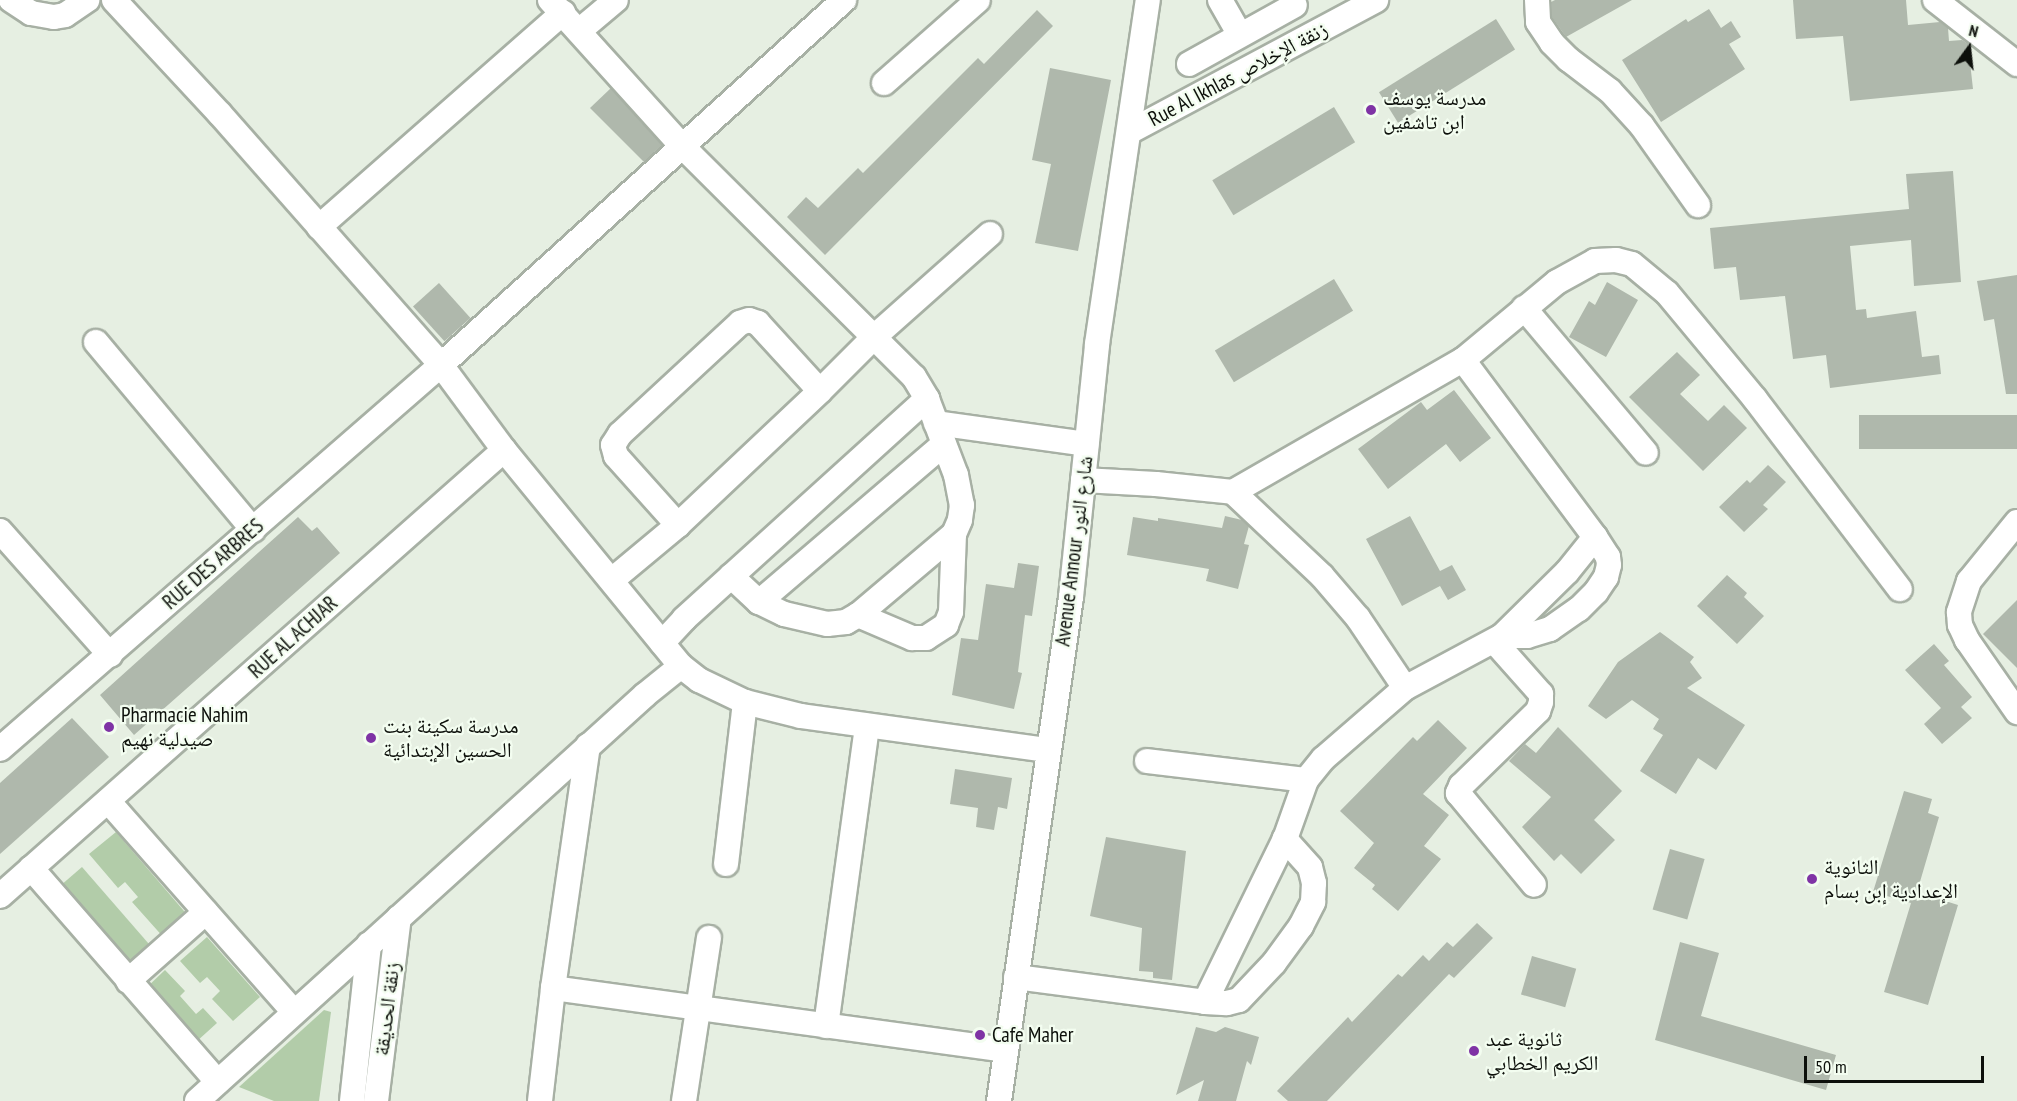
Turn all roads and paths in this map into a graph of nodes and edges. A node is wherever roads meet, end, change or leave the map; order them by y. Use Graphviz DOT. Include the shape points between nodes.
graph roads {
  1 [pos="11,0"];
  2 [pos="87,0"];
  3 [pos="114,0"];
  4 [pos="616,0"];
  5 [pos="844,0"];
  6 [pos="978,0"];
  7 [pos="1148,0"];
  8 [pos="1220,0"];
  9 [pos="1376,0"];
  10 [pos="1537,0"];
  11 [pos="1935,0"];
  12 [pos="1293,3"];
  13 [pos="564,15"];
  14 [pos="1313,34"];
  15 [pos="1240,35"];
  16 [pos="1189,64"];
  17 [pos="2017,64"];
  18 [pos="884,83"];
  19 [pos="1131,131"];
  20 [pos="683,147"];
  21 [pos="1698,205"];
  22 [pos="319,227"];
  23 [pos="990,234"];
  24 [pos="1524,308"];
  25 [pos="874,337"];
  26 [pos="96,342"];
  27 [pos="1463,360"];
  28 [pos="433,372"];
  29 [pos="820,391"];
  30 [pos="927,399"];
  31 [pos="940,433"];
  32 [pos="1087,444"];
  33 [pos="504,450"];
  34 [pos="1646,453"];
  35 [pos="1083,480"];
  36 [pos="1233,492"];
  37 [pos="2017,522"];
  38 [pos="678,525"];
  39 [pos="253,530"];
  40 [pos="0,531"];
  41 [pos="954,534"];
  42 [pos="1595,537"];
  43 [pos="731,576"];
  44 [pos="612,580"];
  45 [pos="1900,589"];
  46 [pos="759,602"];
  47 [pos="858,615"];
  48 [pos="1498,638"];
  49 [pos="662,643"];
  50 [pos="110,655"];
  51 [pos="681,666"];
  52 [pos="1405,688"];
  53 [pos="745,702"];
  54 [pos="2017,712"];
  55 [pos="867,726"];
  56 [pos="588,746"];
  57 [pos="0,749"];
  58 [pos="1047,750"];
  59 [pos="1147,761"];
  60 [pos="1306,780"];
  61 [pos="108,801"];
  62 [pos="1286,839"];
  63 [pos="726,864"];
  64 [pos="31,868"];
  65 [pos="1534,885"];
  66 [pos="0,896"];
  67 [pos="206,912"];
  68 [pos="399,917"];
  69 [pos="709,938"];
  70 [pos="369,944"];
  71 [pos="1016,977"];
  72 [pos="128,981"];
  73 [pos="553,988"];
  74 [pos="1205,1002"];
  75 [pos="697,1008"];
  76 [pos="293,1011"];
  77 [pos="826,1026"];
  78 [pos="1006,1050"];
  79 [pos="218,1082"];
  80 [pos="197,1101"];
  81 [pos="351,1101"];
  82 [pos="376,1101"];
  83 [pos="540,1101"];
  84 [pos="684,1101"];
  85 [pos="999,1101"];
  1 -- 2 [label="street" via="31,14 54,17 65,15"];
  3 -- 22 [label="street"];
  4 -- 13 [label="street"];
  5 -- 20 [label="street, RUE DES ARBRES"];
  6 -- 18 [label="street"];
  7 -- 19 [label="street, Avenue Annour شارع النور"];
  8 -- 15 [label="street"];
  9 -- 14 [label="street, Rue Al Ikhlas زنقة الإخلاص"];
  10 -- 21 [label="street" via="1538,22 1552,43 1618,99"];
  11 -- 17 [label="street"];
  12 -- 14 [label="street"];
  12 -- 15 [label="street"];
  13 -- 20 [label="street"];
  13 -- 22 [label="street"];
  14 -- 19 [label="street, Rue Al Ikhlas زنقة الإخلاص"];
  15 -- 16 [label="street"];
  19 -- 32 [label="street, Avenue Annour شارع النور" via="1097,344"];
  20 -- 25 [label="street"];
  20 -- 28 [label="street, RUE DES ARBRES"];
  22 -- 28 [label="street"];
  23 -- 25 [label="street"];
  24 -- 27 [label="street"];
  24 -- 34 [label="street"];
  24 -- 45 [label="street" via="1557,282 1595,261 1632,264 1667,293 1755,399"];
  25 -- 29 [label="street"];
  25 -- 30 [label="street" via="914,377"];
  26 -- 39 [label="street"];
  27 -- 36 [label="street"];
  27 -- 42 [label="street"];
  28 -- 33 [label="street"];
  28 -- 39 [label="street, RUE DES ARBRES"];
  29 -- 38 [label="street"];
  29 -- 38 [label="street" via="764,327 744,321 620,434 613,451"];
  30 -- 31 [label="street"];
  30 -- 43 [label="street"];
  31 -- 32 [label="street"];
  31 -- 41 [label="street" via="956,475 962,505"];
  31 -- 46 [label="street"];
  32 -- 35 [label="street, Avenue Annour شارع النور"];
  33 -- 44 [label="street"];
  33 -- 61 [label="street, RUE AL ACHJAR"];
  35 -- 36 [label="street"];
  35 -- 58 [label="street, Avenue Annour شارع النور" via="1071,597"];
  36 -- 52 [label="street" via="1322,576 1358,618"];
  37 -- 54 [label="street" via="1969,581 1959,612 1967,640"];
  38 -- 44 [label="street"];
  39 -- 50 [label="street, RUE DES ARBRES"];
  40 -- 50 [label="street"];
  41 -- 47 [label="street"];
  41 -- 47 [label="street" via="951,612 946,625 926,638 912,638"];
  42 -- 48 [label="street" via="1567,572"];
  42 -- 48 [label="street" via="1609,565 1606,577 1580,609 1550,629"];
  43 -- 46 [label="street"];
  43 -- 49 [label="street"];
  44 -- 49 [label="street"];
  46 -- 47 [label="street" via="784,614 820,623 846,622"];
  48 -- 52 [label="street"];
  48 -- 65 [label="street" via="1541,694 1542,702 1538,711 1458,793"];
  49 -- 51 [label="street"];
  50 -- 57 [label="street, RUE DES ARBRES"];
  51 -- 53 [label="street" via="699,681"];
  51 -- 56 [label="street"];
  52 -- 60 [label="street" via="1323,759"];
  53 -- 55 [label="street"];
  53 -- 63 [label="street"];
  55 -- 58 [label="street"];
  55 -- 77 [label="street"];
  56 -- 68 [label="street"];
  56 -- 73 [label="street"];
  58 -- 71 [label="street, Avenue Annour شارع النور"];
  59 -- 60 [label="street"];
  60 -- 62 [label="street"];
  61 -- 64 [label="street, RUE AL ACHJAR"];
  61 -- 67 [label="street"];
  62 -- 74 [label="street"];
  62 -- 74 [label="street" via="1310,867 1313,902 1300,926 1251,990 1227,1003"];
  64 -- 66 [label="street, RUE AL ACHJAR"];
  64 -- 72 [label="street"];
  67 -- 72 [label="street"];
  67 -- 76 [label="street"];
  68 -- 70 [label="street"];
  68 -- 82 [label="street, زنقة الحديقة"];
  69 -- 75 [label="street"];
  70 -- 76 [label="street"];
  70 -- 81 [label="street, زنقة الحديقة"];
  71 -- 74 [label="street"];
  71 -- 78 [label="street, Avenue Annour شارع النور"];
  72 -- 79 [label="street"];
  73 -- 75 [label="street"];
  73 -- 83 [label="street"];
  75 -- 77 [label="street"];
  75 -- 84 [label="street"];
  76 -- 79 [label="street"];
  77 -- 78 [label="street"];
  78 -- 85 [label="street, Avenue Annour شارع النور"];
  79 -- 80 [label="street"];
}
